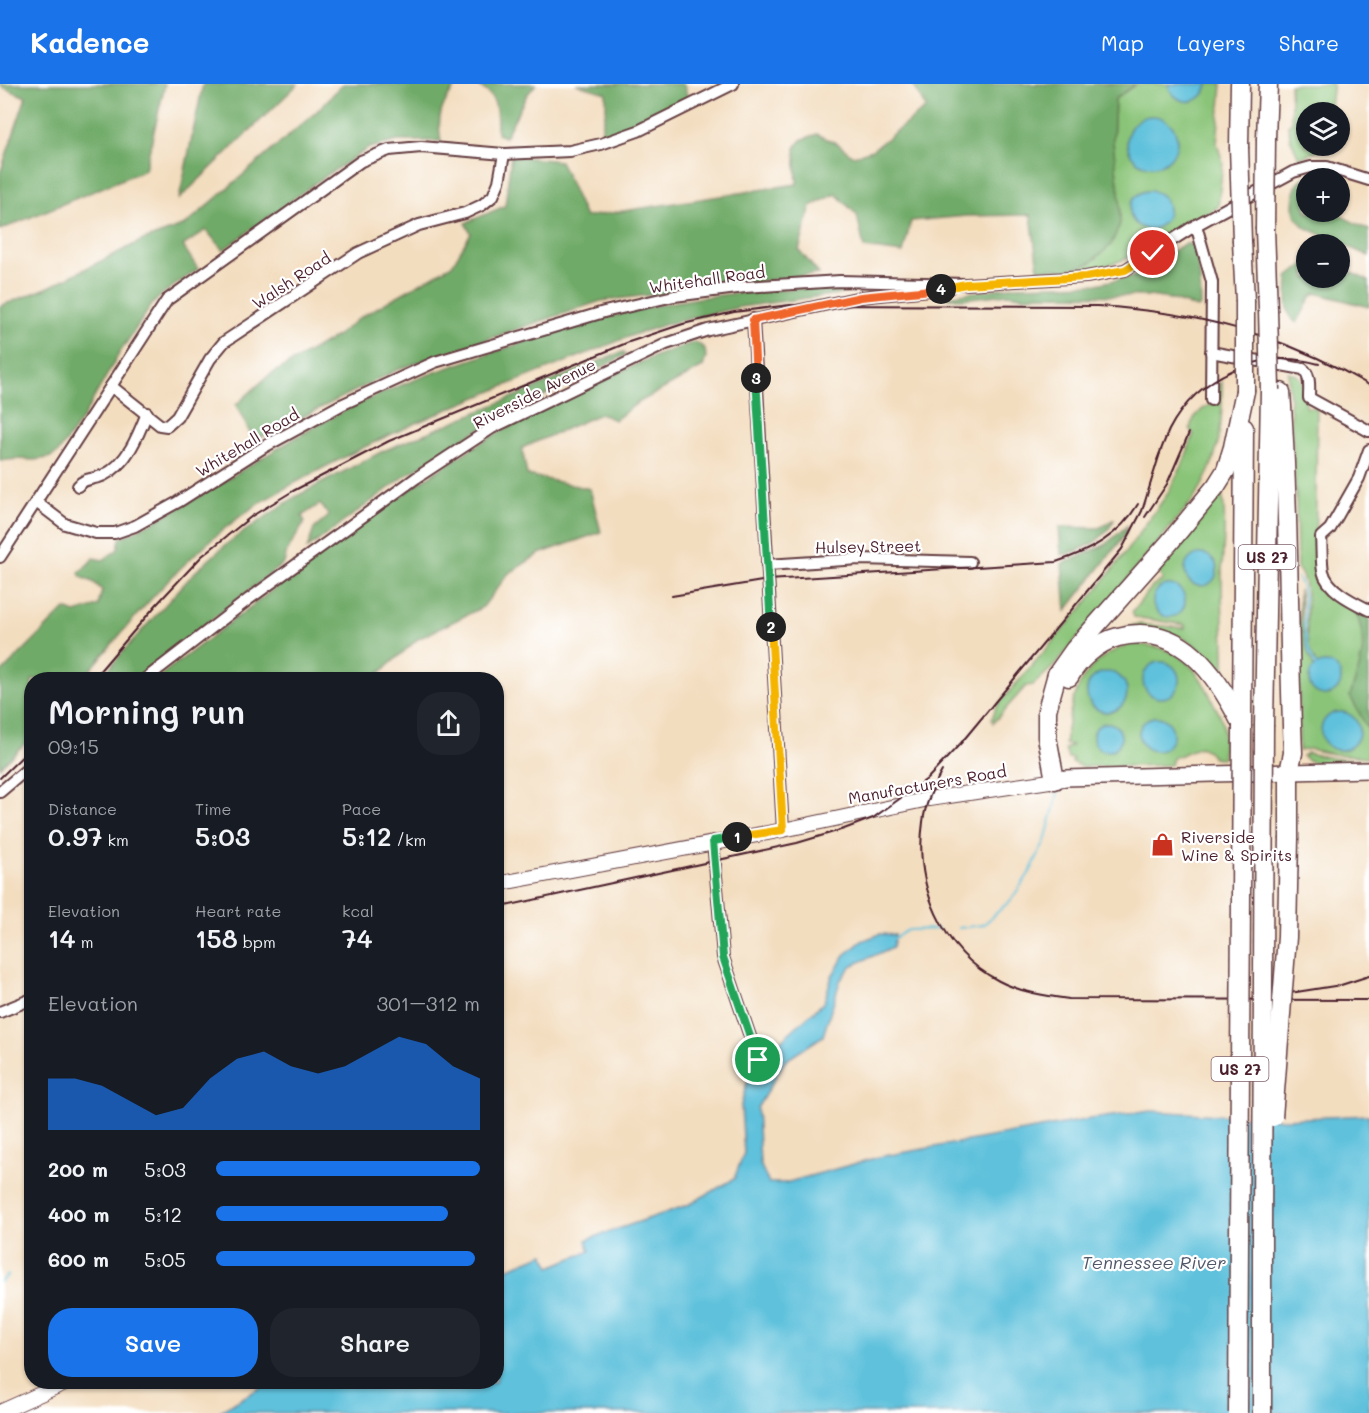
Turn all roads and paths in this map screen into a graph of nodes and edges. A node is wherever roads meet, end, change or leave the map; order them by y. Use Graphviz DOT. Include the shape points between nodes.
graph roads {
  1 [pos="734,84"];
  2 [pos="1240,84"];
  3 [pos="1268,84"];
  4 [pos="504,154"];
  5 [pos="1369,180"];
  6 [pos="1196,225"];
  7 [pos="966,284"];
  8 [pos="753,320"];
  9 [pos="1211,352"];
  10 [pos="111,386"];
  11 [pos="1245,390"];
  12 [pos="1275,391"];
  13 [pos="1211,400"];
  14 [pos="147,413"];
  15 [pos="1369,431"];
  16 [pos="1369,450"];
  17 [pos="78,486"];
  18 [pos="36,502"];
  19 [pos="0,557"];
  20 [pos="970,562"];
  21 [pos="767,565"];
  22 [pos="1369,610"];
  23 [pos="154,672"];
  24 [pos="1242,725"];
  25 [pos="1369,770"];
  26 [pos="1289,771"];
  27 [pos="24,772"];
  28 [pos="1060,779"];
  29 [pos="0,792"];
  30 [pos="783,830"];
  31 [pos="713,841"];
  32 [pos="504,882"];
  33 [pos="24,1002"];
  34 [pos="0,1012"];
  35 [pos="758,1060"];
  36 [pos="1262,1236"];
  37 [pos="51,1389"];
  38 [pos="0,1412"];
  39 [pos="1238,1413"];
  40 [pos="1262,1413"];
  1 -- 4 [label="street" via="638,131 601,144 570,151"];
  2 -- 11 [label="highway, US 27, bridge"];
  3 -- 12 [label="highway, US 27, bridge" via="1264,229"];
  4 -- 10 [label="street" via="421,147 389,150 361,162 167,300"];
  4 -- 14 [label="street, Walsh Road" via="493,196 482,205 419,225 358,253 224,342 177,417 167,426"];
  5 -- 6 [label="street, Whitehall Road" via="1327,167 1311,167 1293,172"];
  6 -- 7 [label="street, Whitehall Road" via="1125,270 1086,277"];
  6 -- 9 [label="street" via="1212,282"];
  7 -- 8 [label="street, Riverside Avenue" via="861,297"];
  7 -- 18 [label="street, Whitehall Road" via="840,281 745,287 674,296 604,312 435,362 341,405 264,447 178,502 115,533 96,533 65,524"];
  8 -- 21 [label="street"];
  8 -- 23 [label="street, Riverside Avenue" via="666,344 492,428 416,478"];
  9 -- 13 [label="street"];
  9 -- 15 [label="street" via="1303,369 1308,377 1309,398"];
  10 -- 14 [label="street, Walsh Road"];
  10 -- 18 [label="street"];
  11 -- 24 [label="highway, US 27"];
  11 -- 28 [label="highway" via="1233,447 1216,486 1074,650 1058,674 1047,710 1047,737"];
  12 -- 26 [label="highway" via="1287,465 1293,753"];
  12 -- 36 [label="highway, US 27, bridge" via="1264,725"];
  14 -- 17 [label="street" via="127,456 104,475 84,479"];
  16 -- 22 [label="street" via="1359,478 1330,529 1321,537 1323,573 1341,593"];
  18 -- 19 [label="street"];
  20 -- 21 [label="street, Hulsey Street" via="868,559"];
  21 -- 30 [label="street"];
  24 -- 28 [label="highway" via="1221,685 1180,645 1146,634 1114,638 1088,654 1071,674 1060,698"];
  24 -- 39 [label="highway, US 27, bridge"];
  25 -- 26 [label="main road, Manufacturers Road"];
  26 -- 28 [label="main road, Manufacturers Road"];
  26 -- 36 [label="highway, bridge" via="1287,937"];
  27 -- 29 [label="street"];
  28 -- 30 [label="main road, Manufacturers Road" via="929,799"];
  30 -- 31 [label="main road, Manufacturers Road"];
  31 -- 32 [label="main road, Manufacturers Road"];
  31 -- 35 [label="street" via="723,957"];
  33 -- 34 [label="street"];
  36 -- 40 [label="highway, US 27"];
  37 -- 38 [label="main road"];
}
